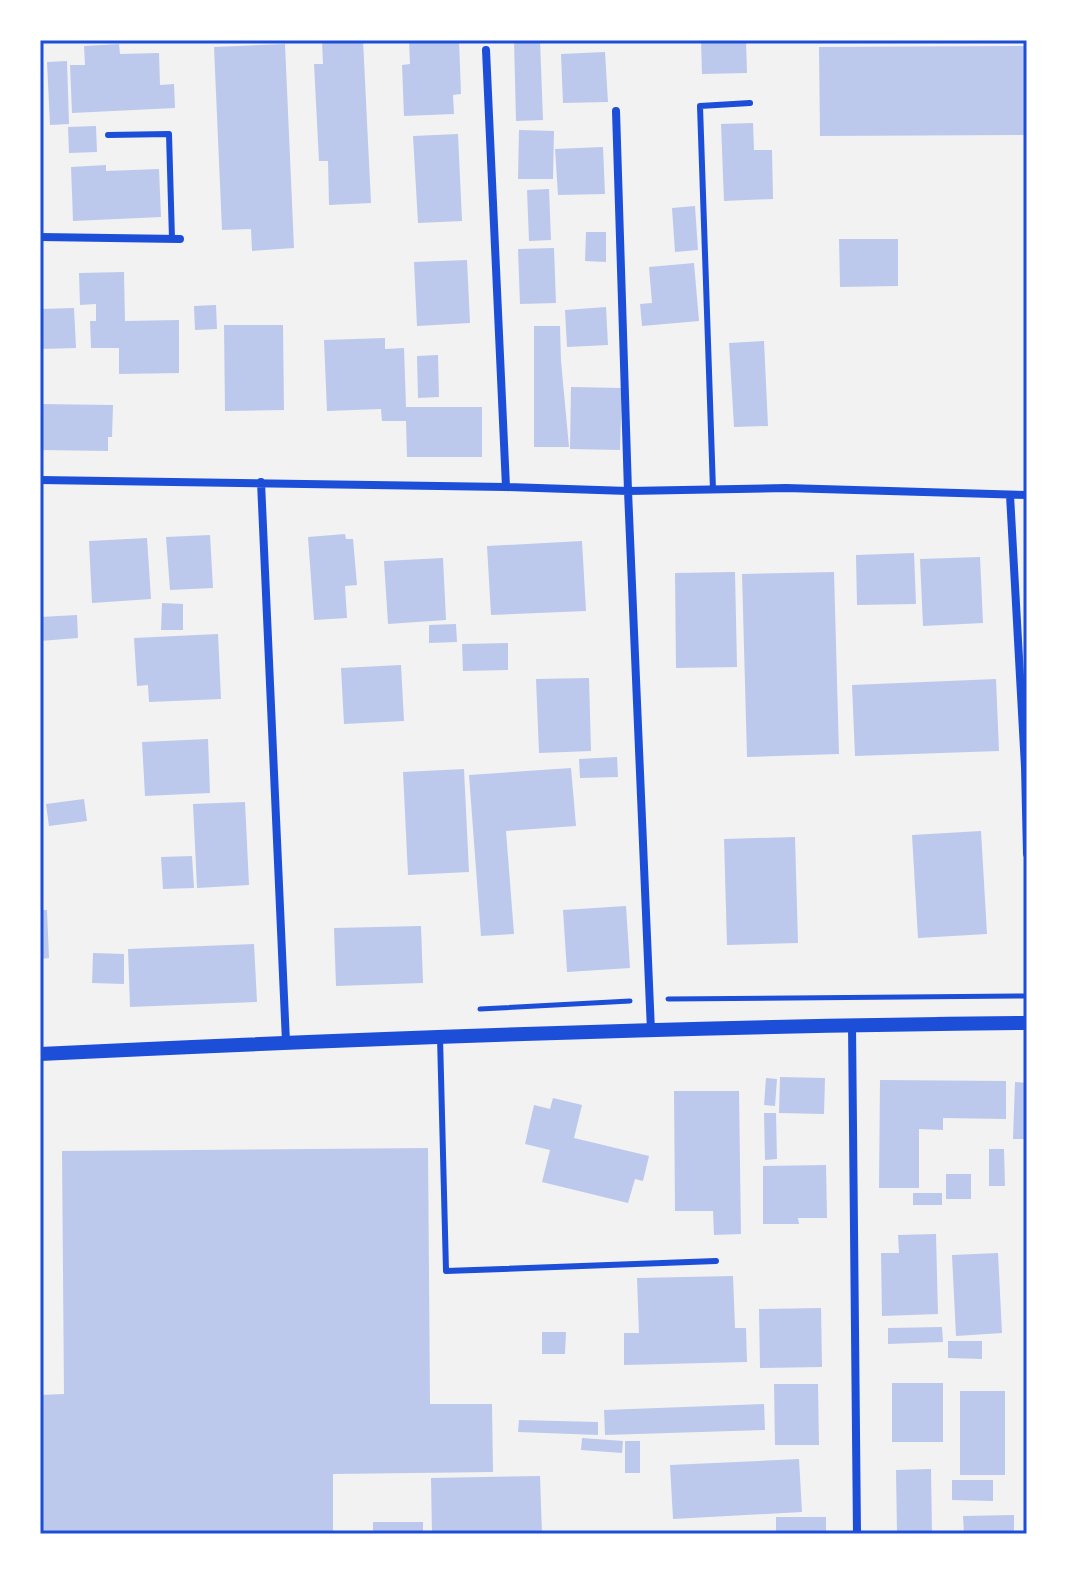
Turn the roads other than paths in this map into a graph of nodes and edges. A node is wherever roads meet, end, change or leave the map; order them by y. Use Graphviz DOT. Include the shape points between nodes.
graph roads {
  1 [pos="486,50"];
  2 [pos="750,103"];
  3 [pos="616,111"];
  4 [pos="108,135"];
  5 [pos="40,237"];
  6 [pos="176,239"];
  7 [pos="40,480"];
  8 [pos="261,482"];
  9 [pos="506,487"];
  10 [pos="713,490"];
  11 [pos="628,491"];
  12 [pos="1010,495"];
  13 [pos="1027,495"];
  14 [pos="1026,767"];
  15 [pos="1027,854"];
  16 [pos="1027,1023"];
  17 [pos="852,1024"];
  18 [pos="651,1031"];
  19 [pos="440,1037"];
  20 [pos="286,1042"];
  21 [pos="40,1054"];
  22 [pos="716,1261"];
  23 [pos="857,1534"];
  1 -- 9 [label="street"];
  2 -- 10 [label="lane" via="700,106"];
  3 -- 11 [label="street"];
  4 -- 6 [label="lane" via="169,134"];
  5 -- 6 [label="street"];
  7 -- 8 [label="street"];
  8 -- 9 [label="street"];
  8 -- 20 [label="street"];
  9 -- 11 [label="street"];
  10 -- 11 [label="street"];
  10 -- 12 [label="street"];
  11 -- 18 [label="street"];
  12 -- 13 [label="street"];
  12 -- 14 [label="street"];
  14 -- 15 [label="street"];
  16 -- 17 [label="street"];
  17 -- 18 [label="street"];
  17 -- 23 [label="street"];
  18 -- 19 [label="street"];
  19 -- 20 [label="street"];
  19 -- 22 [label="lane" via="446,1271"];
  20 -- 21 [label="street"];
}
